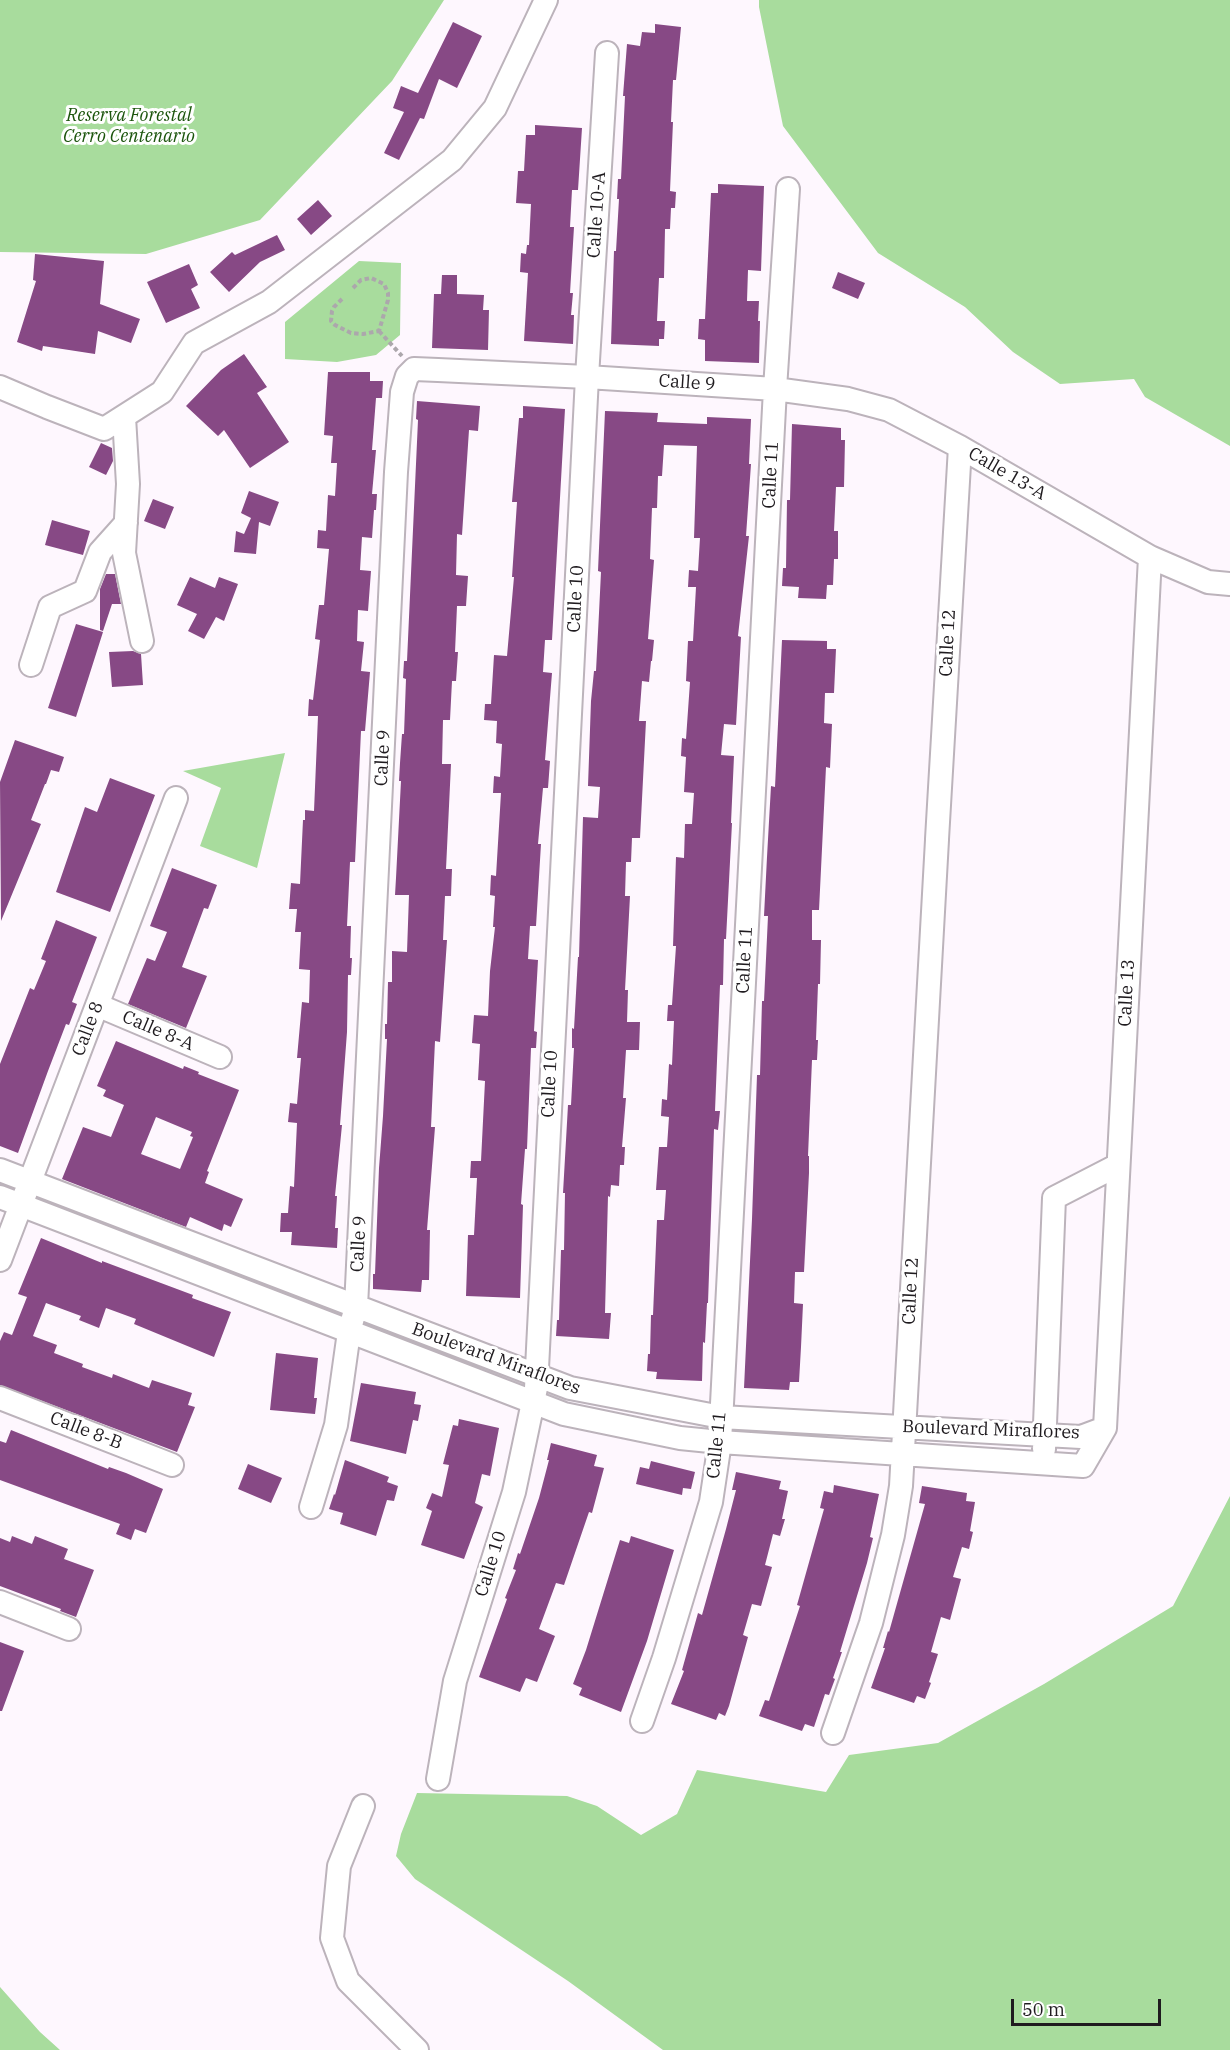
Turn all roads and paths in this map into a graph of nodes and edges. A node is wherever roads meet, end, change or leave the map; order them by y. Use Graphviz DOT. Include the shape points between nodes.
graph roads {
  1 [pos="546,0"];
  2 [pos="607,54"];
  3 [pos="788,189"];
  4 [pos="353,288"];
  5 [pos="342,299"];
  6 [pos="379,331"];
  7 [pos="414,369"];
  8 [pos="587,377"];
  9 [pos="0,387"];
  10 [pos="775,389"];
  11 [pos="124,417"];
  12 [pos="960,447"];
  13 [pos="126,523"];
  14 [pos="1150,557"];
  15 [pos="1230,584"];
  16 [pos="142,640"];
  17 [pos="32,665"];
  18 [pos="176,798"];
  19 [pos="97,1005"];
  20 [pos="220,1057"];
  21 [pos="1118,1165"];
  22 [pos="0,1170"];
  23 [pos="30,1182"];
  24 [pos="10,1201"];
  25 [pos="0,1260"];
  26 [pos="356,1307"];
  27 [pos="349,1332"];
  28 [pos="535,1376"];
  29 [pos="0,1398"];
  30 [pos="533,1403"];
  31 [pos="721,1417"];
  32 [pos="903,1427"];
  33 [pos="1105,1428"];
  34 [pos="1044,1435"];
  35 [pos="720,1442"];
  36 [pos="902,1455"];
  37 [pos="1043,1463"];
  38 [pos="172,1465"];
  39 [pos="311,1507"];
  40 [pos="0,1602"];
  41 [pos="69,1629"];
  42 [pos="642,1721"];
  43 [pos="833,1733"];
  44 [pos="438,1779"];
  45 [pos="363,1806"];
  46 [pos="417,2050"];
  1 -- 11 [label="street" via="495,108 452,160 269,302 194,343 162,392"];
  2 -- 8 [label="street, Calle 10-A"];
  3 -- 10 [label="street, Calle 11"];
  4 -- 6 [label="path" via="361,280 371,278 384,284 388,300"];
  5 -- 6 [label="path" via="333,307 331,321 335,326 351,333"];
  6 -- 7 [label="path"];
  7 -- 8 [label="street, Calle 9"];
  7 -- 26 [label="street, Calle 9" via="402,392 396,472"];
  8 -- 10 [label="street, Calle 9"];
  8 -- 28 [label="street, Calle 10"];
  9 -- 11 [label="street" via="104,429"];
  10 -- 12 [label="street, Calle 13-A" via="848,399 889,410"];
  10 -- 31 [label="street, Calle 11"];
  11 -- 13 [label="street"];
  12 -- 14 [label="street, Calle 13-A"];
  12 -- 32 [label="street, Calle 12"];
  13 -- 16 [label="street" via="124,553"];
  13 -- 17 [label="street" via="100,552 85,591 50,607"];
  14 -- 15 [label="street, Calle 13-A" via="1208,582"];
  14 -- 21 [label="street, Calle 13"];
  18 -- 19 [label="street, Calle 8"];
  19 -- 20 [label="street, Calle 8-A"];
  19 -- 23 [label="street, Calle 8"];
  21 -- 33 [label="street, Calle 13"];
  21 -- 34 [label="street" via="1054,1197"];
  22 -- 23 [label="street, Boulevard Miraflores"];
  23 -- 24 [label="street, Calle 8"];
  23 -- 26 [label="street, Boulevard Miraflores"];
  24 -- 25 [label="street, Calle 8"];
  24 -- 27 [label="street, Boulevard Miraflores"];
  26 -- 27 [label="street, Calle 9"];
  26 -- 28 [label="street, Boulevard Miraflores"];
  27 -- 30 [label="street, Boulevard Miraflores"];
  27 -- 39 [label="street, Calle 9" via="336,1425"];
  28 -- 30 [label="street, Calle 10"];
  28 -- 31 [label="street, Boulevard Miraflores" via="570,1388"];
  29 -- 38 [label="street, Calle 8-B"];
  30 -- 35 [label="street, Boulevard Miraflores" via="564,1414 680,1438"];
  30 -- 44 [label="street, Calle 10" via="514,1492 455,1681"];
  31 -- 32 [label="street, Boulevard Miraflores"];
  31 -- 35 [label="street, Calle 11"];
  32 -- 34 [label="street, Boulevard Miraflores"];
  32 -- 36 [label="street, Calle 12"];
  33 -- 34 [label="street, Boulevard Miraflores" via="1081,1437"];
  33 -- 37 [label="street, Boulevard Miraflores" via="1083,1466"];
  34 -- 37 [label="street"];
  35 -- 36 [label="street, Boulevard Miraflores"];
  35 -- 42 [label="street, Calle 11" via="711,1502"];
  36 -- 37 [label="street, Boulevard Miraflores"];
  36 -- 43 [label="street, Calle 12" via="893,1535 871,1623"];
  40 -- 41 [label="street"];
  45 -- 46 [label="street" via="339,1866 332,1938 348,1981"];
}
